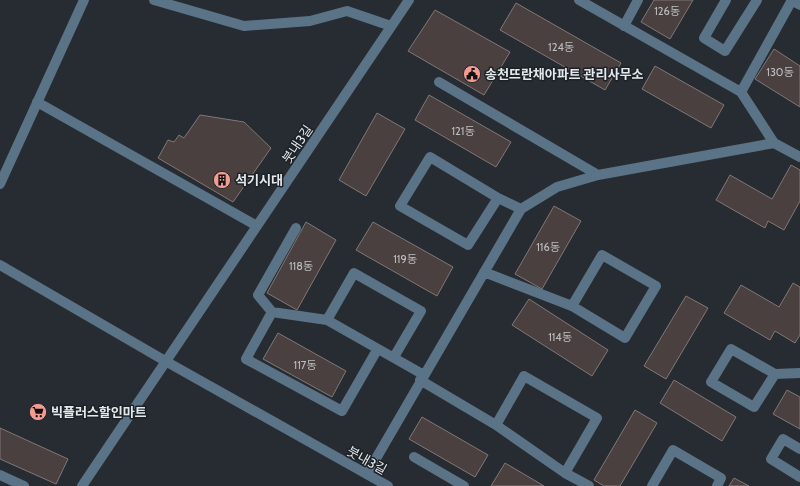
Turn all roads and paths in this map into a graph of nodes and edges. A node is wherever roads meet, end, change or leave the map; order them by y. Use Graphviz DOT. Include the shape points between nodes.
graph roads {
  1 [pos="84,0"];
  2 [pos="154,0"];
  3 [pos="409,0"];
  4 [pos="579,0"];
  5 [pos="638,0"];
  6 [pos="726,0"];
  7 [pos="757,0"];
  8 [pos="791,0"];
  9 [pos="800,5"];
  10 [pos="391,26"];
  11 [pos="624,26"];
  12 [pos="439,82"];
  13 [pos="741,92"];
  14 [pos="37,102"];
  15 [pos="774,143"];
  16 [pos="800,157"];
  17 [pos="598,175"];
  18 [pos="0,184"];
  19 [pos="498,198"];
  20 [pos="521,209"];
  21 [pos="257,226"];
  22 [pos="296,228"];
  23 [pos="0,265"];
  24 [pos="484,272"];
  25 [pos="572,306"];
  26 [pos="272,312"];
  27 [pos="327,320"];
  28 [pos="378,350"];
  29 [pos="394,357"];
  30 [pos="167,362"];
  31 [pos="800,373"];
  32 [pos="775,374"];
  33 [pos="422,377"];
  34 [pos="496,425"];
  35 [pos="800,449"];
  36 [pos="414,457"];
  37 [pos="565,473"];
  38 [pos="367,474"];
  39 [pos="0,475"];
  40 [pos="800,477"];
  41 [pos="24,486"];
  42 [pos="82,486"];
  43 [pos="388,486"];
  44 [pos="464,486"];
  45 [pos="590,486"];
  46 [pos="652,486"];
  47 [pos="717,486"];
  1 -- 14 [label="street"];
  2 -- 10 [label="street" via="244,26 310,21 347,11"];
  3 -- 10 [label="street, 붓내3길"];
  4 -- 11 [label="street"];
  5 -- 11 [label="street"];
  6 -- 7 [label="street" via="704,38 725,51"];
  8 -- 9 [label="street"];
  8 -- 13 [label="street"];
  10 -- 21 [label="street, 붓내3길"];
  11 -- 13 [label="street"];
  12 -- 17 [label="street"];
  13 -- 15 [label="street"];
  14 -- 18 [label="street"];
  14 -- 21 [label="street"];
  15 -- 16 [label="street"];
  15 -- 17 [label="street"];
  17 -- 20 [label="street" via="557,188"];
  19 -- 19 [label="street" via="430,157 400,206 468,245"];
  19 -- 20 [label="street"];
  20 -- 24 [label="street"];
  21 -- 30 [label="street, 붓내3길"];
  22 -- 26 [label="street" via="258,295"];
  23 -- 30 [label="street, 붓내3길"];
  24 -- 25 [label="street"];
  24 -- 33 [label="street"];
  25 -- 25 [label="street" via="625,338 656,286 602,255"];
  26 -- 27 [label="street"];
  26 -- 28 [label="street" via="246,359 342,411"];
  27 -- 28 [label="street"];
  27 -- 29 [label="street" via="354,273 421,311"];
  28 -- 29 [label="street"];
  29 -- 33 [label="street"];
  30 -- 38 [label="street, 붓내3길"];
  30 -- 42 [label="street"];
  31 -- 32 [label="street"];
  32 -- 32 [label="street" via="731,349 711,382 754,407"];
  33 -- 34 [label="street"];
  33 -- 38 [label="street"];
  34 -- 37 [label="street"];
  34 -- 37 [label="street" via="524,376 597,418"];
  35 -- 40 [label="street" via="783,439 771,459"];
  36 -- 44 [label="street"];
  37 -- 45 [label="street"];
  38 -- 43 [label="street, 붓내3길"];
  39 -- 41 [label="street"];
  46 -- 47 [label="street" via="674,450 721,478"];
}
